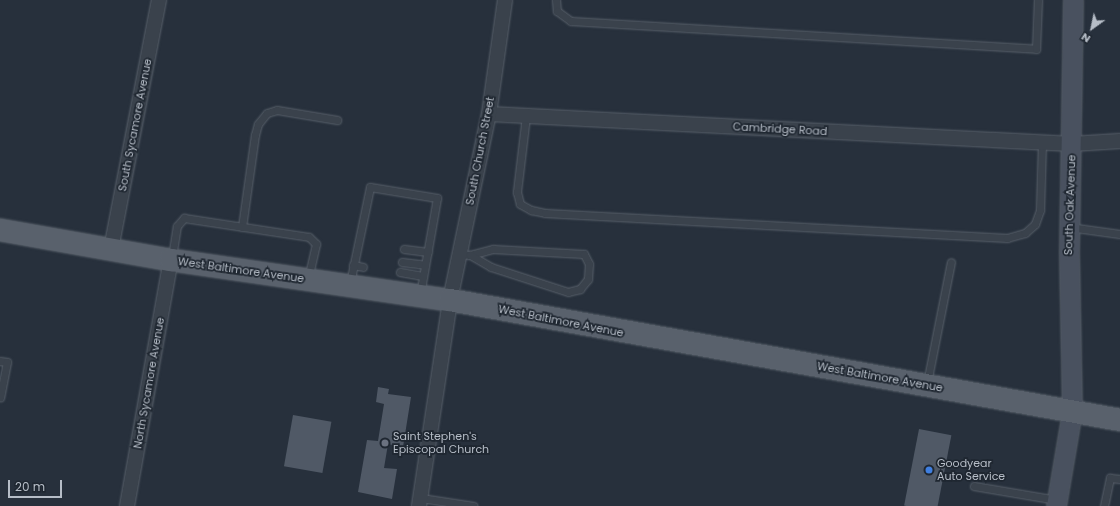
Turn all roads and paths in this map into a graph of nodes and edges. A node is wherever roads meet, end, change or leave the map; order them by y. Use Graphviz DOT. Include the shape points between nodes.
graph roads {
  1 [pos="160,0"];
  2 [pos="505,0"];
  3 [pos="556,0"];
  4 [pos="1038,0"];
  5 [pos="1073,0"];
  6 [pos="489,114"];
  7 [pos="526,116"];
  8 [pos="337,120"];
  9 [pos="1120,141"];
  10 [pos="1042,142"];
  11 [pos="1072,144"];
  12 [pos="242,227"];
  13 [pos="1069,227"];
  14 [pos="0,230"];
  15 [pos="1120,234"];
  16 [pos="359,242"];
  17 [pos="367,243"];
  18 [pos="404,249"];
  19 [pos="111,250"];
  20 [pos="428,252"];
  21 [pos="465,254"];
  22 [pos="171,260"];
  23 [pos="402,262"];
  24 [pos="951,262"];
  25 [pos="425,265"];
  26 [pos="363,267"];
  27 [pos="400,272"];
  28 [pos="351,276"];
  29 [pos="308,280"];
  30 [pos="421,286"];
  31 [pos="450,300"];
  32 [pos="0,360"];
  33 [pos="926,385"];
  34 [pos="0,397"];
  35 [pos="1072,411"];
  36 [pos="1120,420"];
  37 [pos="1120,479"];
  38 [pos="974,486"];
  39 [pos="420,502"];
  40 [pos="1057,503"];
  41 [pos="127,506"];
  42 [pos="472,506"];
  43 [pos="1104,506"];
  1 -- 19 [label="street, South Sycamore Avenue"];
  2 -- 6 [label="street, South Church Street"];
  3 -- 4 [label="lane" via="557,11 571,21 1036,49"];
  5 -- 11 [label="main road, South Oak Avenue"];
  6 -- 7 [label="street, Cambridge Road"];
  6 -- 21 [label="street, South Church Street"];
  7 -- 10 [label="street, Cambridge Road"];
  7 -- 10 [label="lane" via="517,192 520,204 531,210 545,213 1007,238 1025,233 1035,224 1038,217"];
  8 -- 12 [label="lane" via="277,110 267,113 258,124 255,135"];
  9 -- 11 [label="street, Cambridge Road"];
  10 -- 11 [label="street, Cambridge Road"];
  11 -- 13 [label="main road, South Oak Avenue"];
  12 -- 22 [label="lane" via="184,218 177,226"];
  12 -- 29 [label="lane" via="310,237 316,244"];
  13 -- 15 [label="lane"];
  13 -- 35 [label="main road, South Oak Avenue"];
  14 -- 19 [label="main road, West Baltimore Avenue"];
  16 -- 17 [label="lane"];
  16 -- 20 [label="lane" via="370,187 437,198"];
  16 -- 28 [label="lane" via="360,256"];
  18 -- 20 [label="lane"];
  19 -- 22 [label="main road, West Baltimore Avenue"];
  20 -- 25 [label="lane"];
  21 -- 21 [label="lane" via="491,267 568,292 580,289 588,279 590,264 584,254 493,249"];
  21 -- 31 [label="street, South Church Street"];
  22 -- 29 [label="main road, West Baltimore Avenue"];
  22 -- 41 [label="street, North Sycamore Avenue"];
  23 -- 25 [label="lane"];
  24 -- 33 [label="lane"];
  25 -- 30 [label="lane"];
  26 -- 28 [label="lane"];
  27 -- 30 [label="lane"];
  28 -- 29 [label="main road, West Baltimore Avenue"];
  28 -- 30 [label="main road, West Baltimore Avenue"];
  30 -- 31 [label="main road, West Baltimore Avenue"];
  31 -- 33 [label="main road, West Baltimore Avenue"];
  31 -- 39 [label="street, South Church Street"];
  32 -- 34 [label="lane" via="7,362"];
  33 -- 35 [label="main road, West Baltimore Avenue"];
  35 -- 36 [label="main road, West Baltimore Avenue"];
  35 -- 40 [label="main road, South Oak Avenue"];
  37 -- 43 [label="lane" via="1110,478"];
  38 -- 40 [label="lane"];
  39 -- 42 [label="lane"];
}
